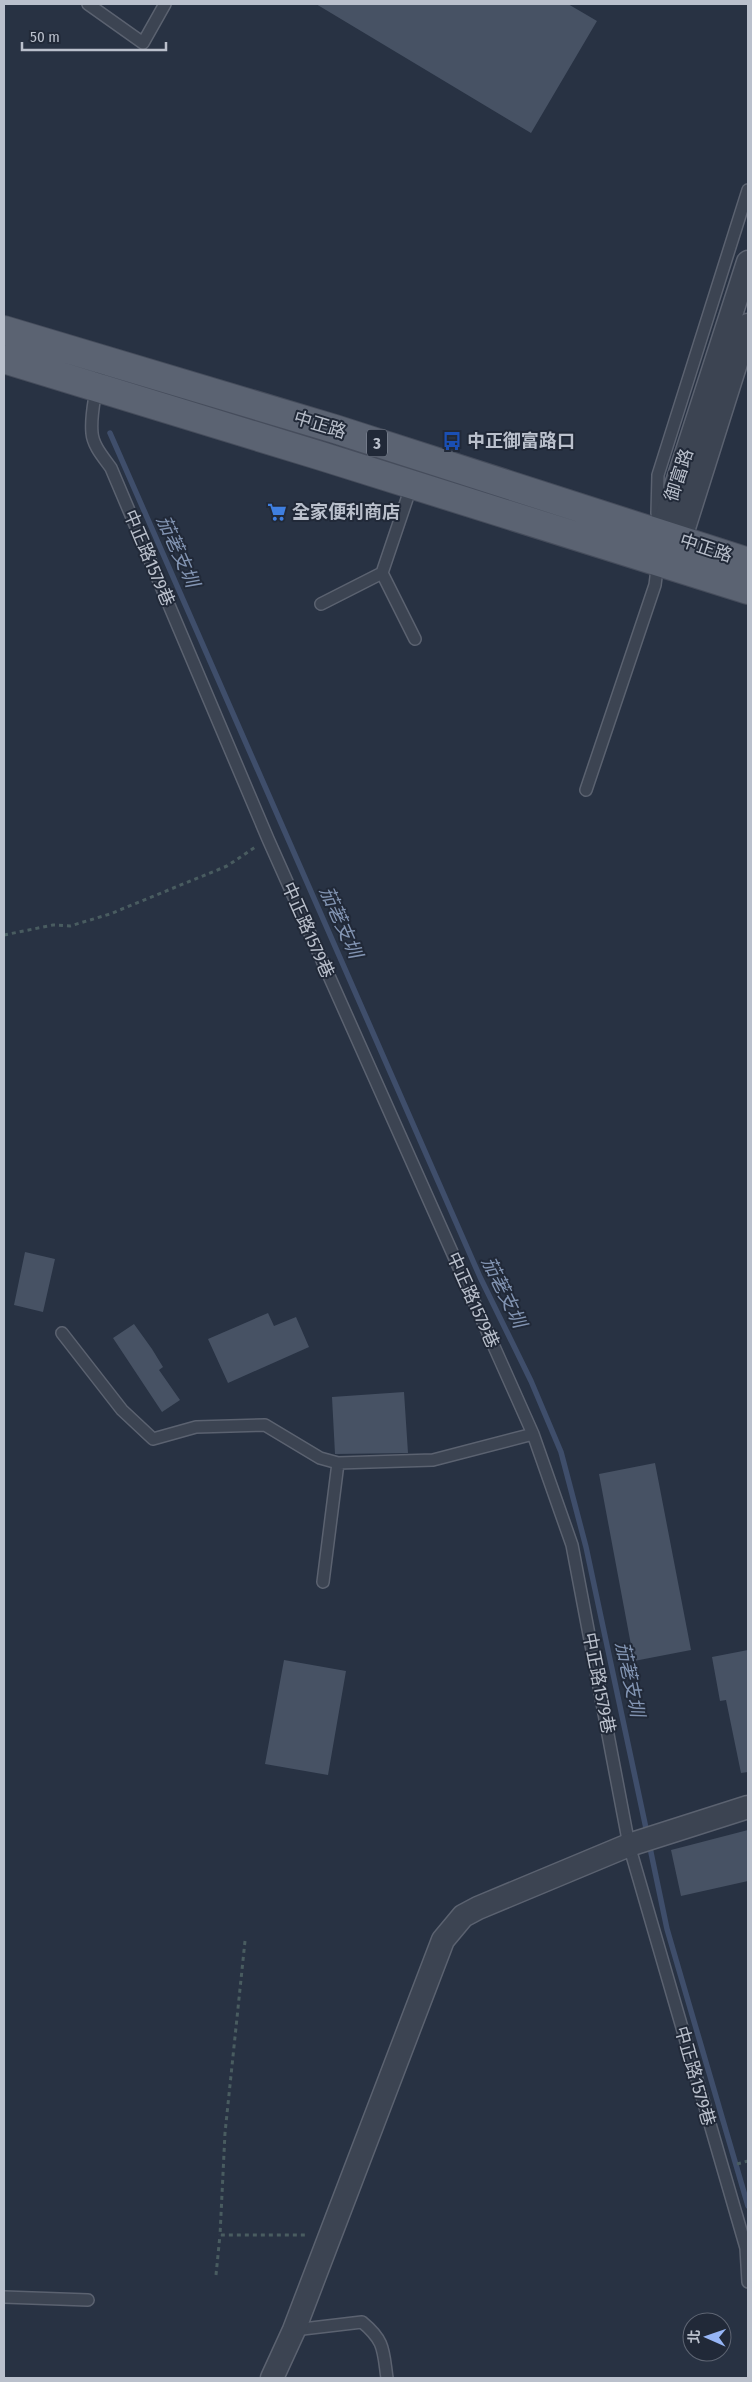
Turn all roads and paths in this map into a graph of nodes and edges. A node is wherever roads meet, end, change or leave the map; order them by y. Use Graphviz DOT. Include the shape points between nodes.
graph roads {
  1 [pos="88,4"];
  2 [pos="165,4"];
  3 [pos="748,190"];
  4 [pos="748,262"];
  5 [pos="748,325"];
  6 [pos="4,330"];
  7 [pos="4,359"];
  8 [pos="103,359"];
  9 [pos="96,388"];
  10 [pos="412,484"];
  11 [pos="670,536"];
  12 [pos="658,561"];
  13 [pos="748,562"];
  14 [pos="382,573"];
  15 [pos="748,590"];
  16 [pos="321,604"];
  17 [pos="415,638"];
  18 [pos="586,790"];
  19 [pos="268,839"];
  20 [pos="4,935"];
  21 [pos="62,1333"];
  22 [pos="533,1434"];
  23 [pos="338,1463"];
  24 [pos="323,1582"];
  25 [pos="748,1807"];
  26 [pos="630,1845"];
  27 [pos="245,1941"];
  28 [pos="220,2235"];
  29 [pos="331,2235"];
  30 [pos="216,2275"];
  31 [pos="748,2282"];
  32 [pos="4,2297"];
  33 [pos="88,2300"];
  34 [pos="294,2330"];
  35 [pos="272,2378"];
  36 [pos="387,2378"];
  1 -- 2 [label="lane" via="143,43"];
  3 -- 11 [label="lane" via="658,475 657,513"];
  4 -- 11 [label="street, 御富路"];
  5 -- 11 [label="street, 御富路" via="684,528"];
  6 -- 8 [label="main road, 中正路 / 3"];
  7 -- 9 [label="main road, 中正路 / 3"];
  8 -- 9 [label="lane, 中正路1579巷"];
  8 -- 11 [label="main road, 中正路 / 3"];
  9 -- 10 [label="main road, 中正路 / 3"];
  9 -- 19 [label="lane, 中正路1579巷" via="92,434 111,468"];
  10 -- 12 [label="main road, 中正路 / 3"];
  10 -- 14 [label="lane"];
  11 -- 12 [label="street, 御富路"];
  11 -- 13 [label="main road, 中正路 / 3"];
  12 -- 15 [label="main road, 中正路 / 3"];
  12 -- 18 [label="lane" via="655,585"];
  14 -- 16 [label="lane"];
  14 -- 17 [label="lane"];
  19 -- 20 [label="path" via="227,866 110,914 70,926 53,925"];
  19 -- 22 [label="lane, 中正路1579巷"];
  21 -- 23 [label="lane" via="122,1410 153,1440 196,1426 265,1425 320,1458"];
  22 -- 23 [label="lane" via="433,1460"];
  22 -- 26 [label="lane, 中正路1579巷" via="572,1545"];
  23 -- 24 [label="lane"];
  25 -- 26 [label="street"];
  26 -- 29 [label="street" via="478,1908 463,1916 443,1940"];
  26 -- 31 [label="lane, 中正路1579巷" via="746,2248"];
  27 -- 28 [label="path" via="225,2133"];
  28 -- 29 [label="path"];
  28 -- 30 [label="path"];
  29 -- 34 [label="street"];
  32 -- 33 [label="lane"];
  34 -- 35 [label="street"];
  34 -- 36 [label="lane" via="362,2322 377,2334 383,2347"];
}
